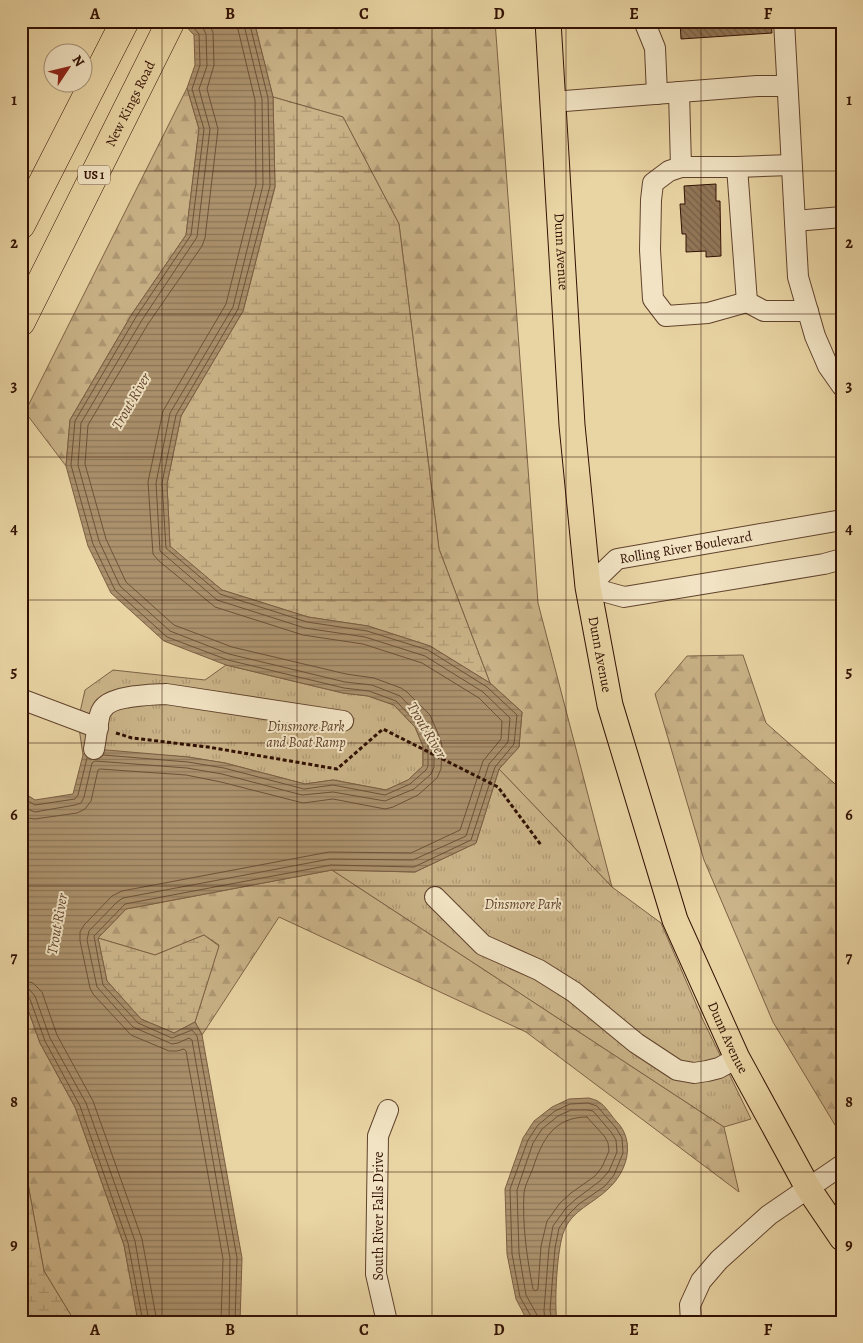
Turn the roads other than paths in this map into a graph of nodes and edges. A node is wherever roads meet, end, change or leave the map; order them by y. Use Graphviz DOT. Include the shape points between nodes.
graph roads {
  1 [pos="125,21"];
  2 [pos="548,21"];
  3 [pos="644,21"];
  4 [pos="784,21"];
  5 [pos="169,25"];
  6 [pos="787,86"];
  7 [pos="679,92"];
  8 [pos="657,94"];
  9 [pos="552,102"];
  10 [pos="791,165"];
  11 [pos="681,166"];
  12 [pos="737,168"];
  13 [pos="842,217"];
  14 [pos="795,220"];
  15 [pos="21,225"];
  16 [pos="747,302"];
  17 [pos="808,310"];
  18 [pos="21,322"];
  19 [pos="842,386"];
  20 [pos="842,520"];
  21 [pos="842,559"];
  22 [pos="588,588"];
  23 [pos="21,699"];
  24 [pos="343,720"];
  25 [pos="98,728"];
  26 [pos="94,749"];
  27 [pos="435,897"];
  28 [pos="737,1058"];
  29 [pos="388,1110"];
  30 [pos="842,1165"];
  31 [pos="808,1188"];
  32 [pos="842,1238"];
  33 [pos="387,1322"];
  34 [pos="690,1322"];
  1 -- 15 [label="highway"];
  2 -- 9 [label="main road, Dunn Avenue"];
  3 -- 8 [label="street" via="655,48"];
  4 -- 6 [label="street"];
  5 -- 18 [label="highway, New Kings Road / US 1"];
  6 -- 7 [label="street"];
  6 -- 10 [label="street"];
  7 -- 8 [label="street"];
  7 -- 11 [label="street"];
  8 -- 9 [label="street"];
  9 -- 22 [label="main road, Dunn Avenue" via="572,425"];
  10 -- 12 [label="street"];
  10 -- 14 [label="street"];
  11 -- 12 [label="street"];
  11 -- 16 [label="street" via="653,183 650,250 653,298 666,316 708,313"];
  12 -- 16 [label="street"];
  13 -- 14 [label="street"];
  14 -- 17 [label="street" via="798,277"];
  16 -- 17 [label="street" via="764,311"];
  17 -- 19 [label="street" via="828,366"];
  20 -- 22 [label="street, Rolling River Boulevard" via="617,559"];
  21 -- 22 [label="street" via="624,597"];
  22 -- 28 [label="main road, Dunn Avenue" via="610,705 675,920"];
  23 -- 25 [label="street"];
  24 -- 25 [label="street" via="166,694 112,701 102,710"];
  25 -- 26 [label="street"];
  27 -- 28 [label="street" via="483,945 539,970 574,992 636,1043 677,1070 707,1071"];
  28 -- 31 [label="main road, Dunn Avenue"];
  29 -- 33 [label="street, South River Falls Drive" via="378,1136 376,1274"];
  30 -- 31 [label="street"];
  31 -- 32 [label="main road, Dunn Avenue"];
  31 -- 34 [label="street" via="769,1215 719,1260 701,1281 690,1306"];
}
